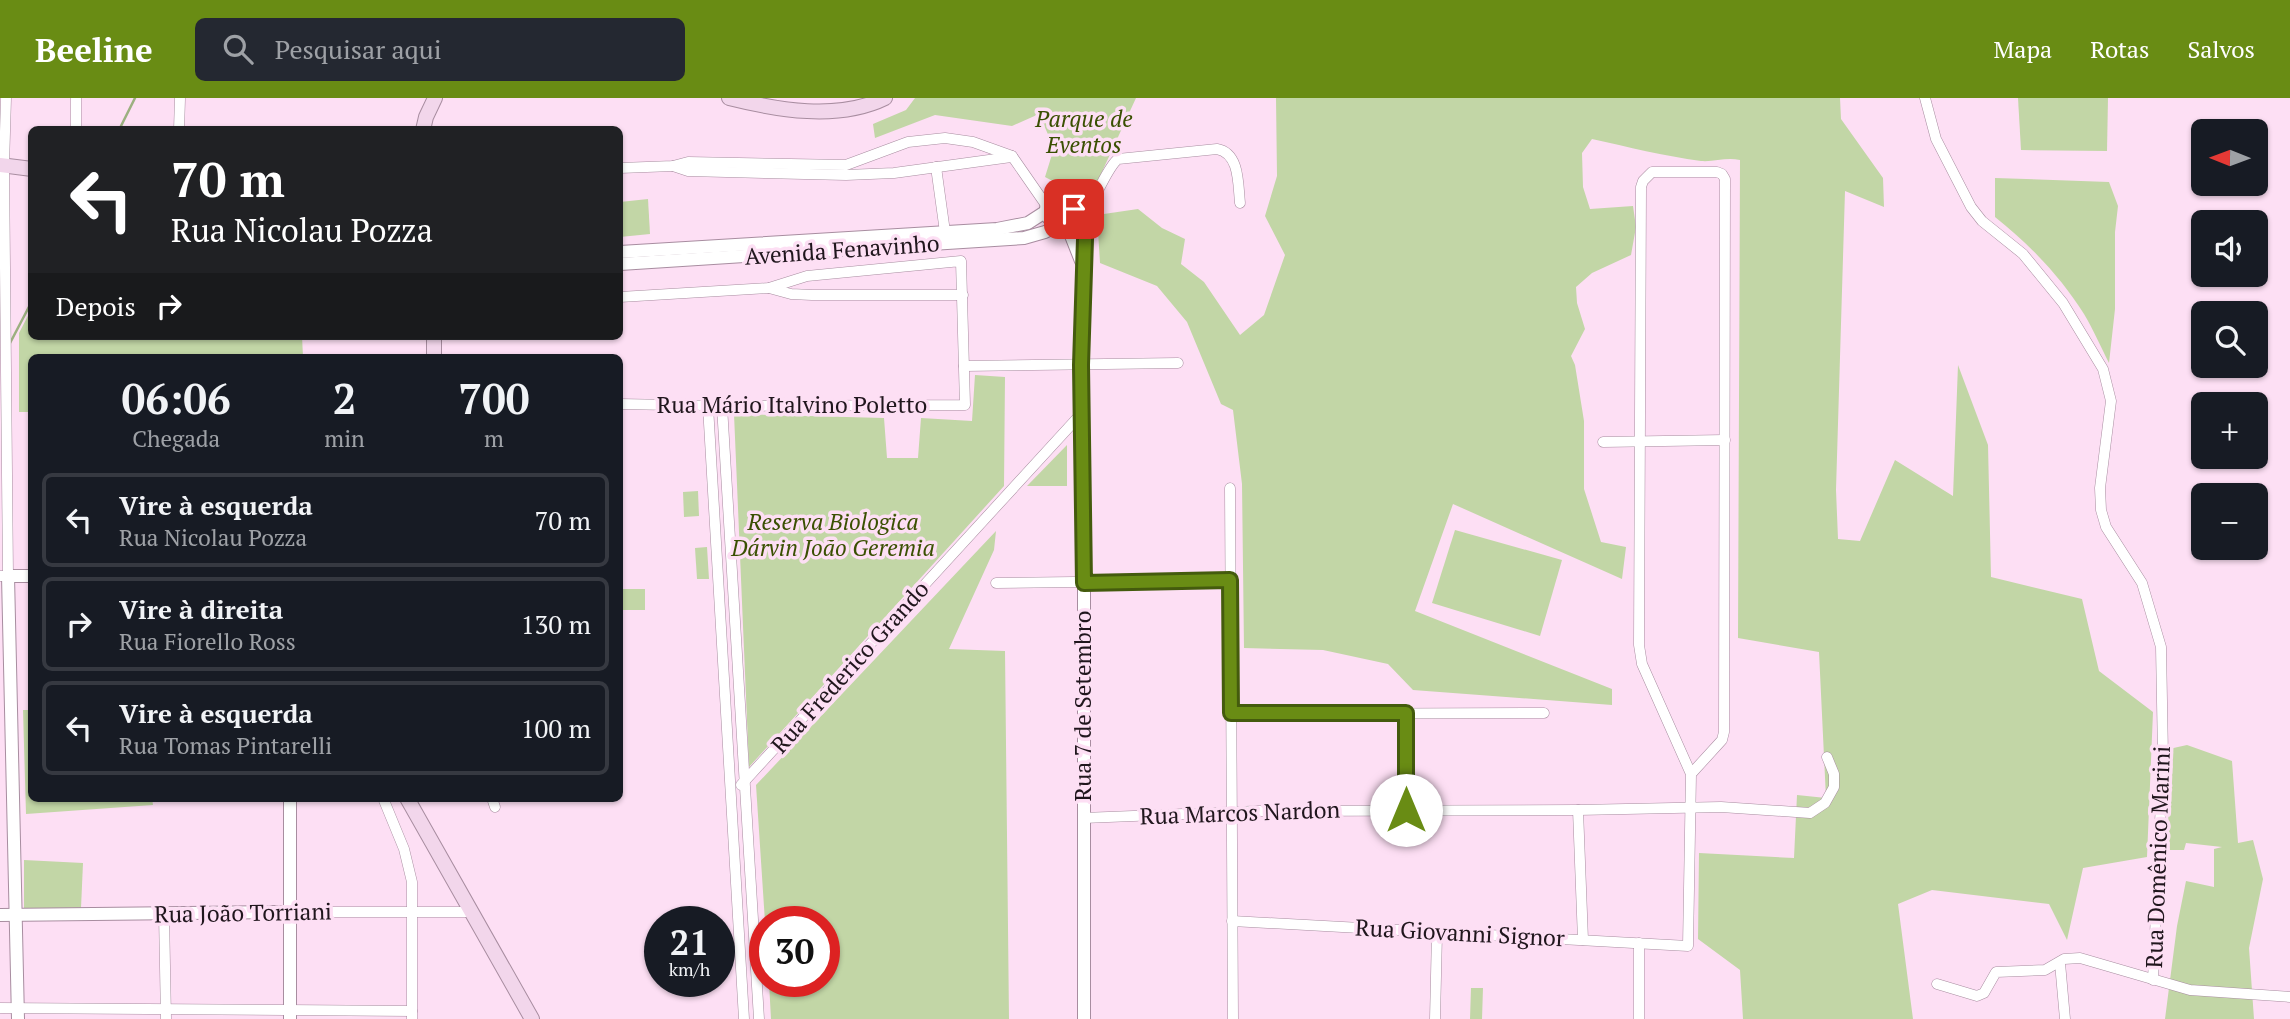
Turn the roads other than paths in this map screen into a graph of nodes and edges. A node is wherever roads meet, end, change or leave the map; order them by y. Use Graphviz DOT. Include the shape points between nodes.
graph roads {
  1 [pos="6,98"];
  2 [pos="76,98"];
  3 [pos="180,98"];
  4 [pos="435,98"];
  5 [pos="729,98"];
  6 [pos="885,98"];
  7 [pos="1925,98"];
  8 [pos="76,126"];
  9 [pos="178,126"];
  10 [pos="425,126"];
  11 [pos="1012,156"];
  12 [pos="2,165"];
  13 [pos="673,166"];
  14 [pos="936,167"];
  15 [pos="28,168"];
  16 [pos="623,168"];
  17 [pos="1240,203"];
  18 [pos="1074,208"];
  19 [pos="1046,209"];
  20 [pos="1064,224"];
  21 [pos="944,232"];
  22 [pos="970,236"];
  23 [pos="836,244"];
  24 [pos="623,254"];
  25 [pos="634,257"];
  26 [pos="623,262"];
  27 [pos="1084,268"];
  28 [pos="769,288"];
  29 [pos="963,295"];
  30 [pos="623,297"];
  31 [pos="1178,363"];
  32 [pos="1081,365"];
  33 [pos="964,366"];
  34 [pos="623,404"];
  35 [pos="708,406"];
  36 [pos="722,407"];
  37 [pos="1081,414"];
  38 [pos="1725,440"];
  39 [pos="1639,441"];
  40 [pos="1603,442"];
  41 [pos="1230,488"];
  42 [pos="4,576"];
  43 [pos="28,576"];
  44 [pos="718,578"];
  45 [pos="732,578"];
  46 [pos="1230,580"];
  47 [pos="996,583"];
  48 [pos="1084,583"];
  49 [pos="734,628"];
  50 [pos="720,630"];
  51 [pos="1231,713"];
  52 [pos="1406,713"];
  53 [pos="1544,713"];
  54 [pos="1827,757"];
  55 [pos="1691,775"];
  56 [pos="743,783"];
  57 [pos="730,793"];
  58 [pos="290,802"];
  59 [pos="385,802"];
  60 [pos="389,802"];
  61 [pos="409,802"];
  62 [pos="388,809"];
  63 [pos="1690,809"];
  64 [pos="1406,810"];
  65 [pos="1578,810"];
  66 [pos="1230,813"];
  67 [pos="1083,818"];
  68 [pos="412,911"];
  69 [pos="290,912"];
  70 [pos="470,912"];
  71 [pos="164,914"];
  72 [pos="0,915"];
  73 [pos="16,915"];
  74 [pos="1232,921"];
  75 [pos="1437,933"];
  76 [pos="1583,940"];
  77 [pos="1639,943"];
  78 [pos="2060,963"];
  79 [pos="2153,980"];
  80 [pos="1937,984"];
  81 [pos="2290,997"];
  82 [pos="0,1008"];
  83 [pos="18,1013"];
  84 [pos="166,1015"];
  85 [pos="290,1015"];
  86 [pos="412,1015"];
  87 [pos="531,1019"];
  88 [pos="744,1019"];
  89 [pos="758,1019"];
  90 [pos="1084,1019"];
  91 [pos="1233,1019"];
  92 [pos="1435,1019"];
  93 [pos="1639,1019"];
  94 [pos="2065,1019"];
  1 -- 12 [label="street"];
  2 -- 8 [label="street"];
  3 -- 9 [label="street"];
  4 -- 10 [label="main road"];
  5 -- 6 [label="main road" via="788,109 835,111 870,106"];
  7 -- 79 [label="street, Rua Domênico Marini" via="1936,139 1971,207 2023,254 2063,303 2103,369 2111,401 2101,509 2106,527 2142,583 2161,647 2164,756"];
  11 -- 13 [label="street" via="973,142 928,138 846,165 688,162"];
  11 -- 14 [label="street"];
  11 -- 19 [label="street"];
  12 -- 15 [label="main road"];
  12 -- 42 [label="street"];
  13 -- 14 [label="street" via="688,171 846,174"];
  13 -- 16 [label="street"];
  14 -- 21 [label="street"];
  17 -- 18 [label="street" via="1235,167 1231,158 1217,149 1118,159 1090,205"];
  18 -- 19 [label="street" via="1062,196 1052,198"];
  18 -- 20 [label="street"];
  18 -- 27 [label="street, Rua 7 de Setembro" via="1084,224"];
  19 -- 20 [label="street" via="1053,223"];
  19 -- 22 [label="street, Avenida Fenavinho" via="1028,223"];
  20 -- 22 [label="street, Avenida Fenavinho" via="1024,238"];
  20 -- 27 [label="street, Rua 7 de Setembro"];
  21 -- 22 [label="street, Avenida Fenavinho"];
  21 -- 23 [label="street, Avenida Fenavinho"];
  22 -- 23 [label="street, Avenida Fenavinho"];
  23 -- 25 [label="street, Avenida Fenavinho"];
  24 -- 25 [label="street, Avenida Fenavinho"];
  25 -- 26 [label="street, Avenida Fenavinho"];
  27 -- 32 [label="street, Rua 7 de Setembro"];
  28 -- 29 [label="street" via="812,295"];
  28 -- 29 [label="street" via="807,276 961,261"];
  28 -- 30 [label="street"];
  29 -- 33 [label="street"];
  31 -- 32 [label="street"];
  32 -- 33 [label="street"];
  32 -- 37 [label="street, Rua 7 de Setembro"];
  33 -- 36 [label="street, Rua Mário Italvino Poletto" via="965,405"];
  34 -- 35 [label="street, Rua Mário Italvino Poletto"];
  35 -- 36 [label="street, Rua Mário Italvino Poletto"];
  35 -- 44 [label="street"];
  36 -- 45 [label="street"];
  37 -- 48 [label="street, Rua 7 de Setembro"];
  37 -- 56 [label="street, Rua Frederico Grando"];
  38 -- 39 [label="street"];
  38 -- 39 [label="street" via="1725,179 1717,172 1652,172 1641,187"];
  38 -- 55 [label="street" via="1724,732"];
  39 -- 40 [label="street"];
  39 -- 55 [label="street" via="1639,645 1642,664"];
  41 -- 46 [label="street"];
  42 -- 43 [label="street"];
  42 -- 73 [label="street"];
  44 -- 45 [label="street"];
  44 -- 50 [label="street"];
  45 -- 49 [label="street"];
  46 -- 48 [label="street"];
  46 -- 51 [label="street"];
  47 -- 48 [label="street"];
  48 -- 67 [label="street, Rua 7 de Setembro"];
  49 -- 50 [label="street"];
  49 -- 56 [label="street"];
  50 -- 57 [label="street"];
  51 -- 52 [label="street"];
  51 -- 66 [label="street"];
  52 -- 53 [label="street"];
  52 -- 64 [label="street"];
  54 -- 63 [label="street, Rua Marcos Nardon" via="1834,787 1825,803 1810,813 1739,807"];
  55 -- 63 [label="street"];
  56 -- 57 [label="street, Rua Frederico Grando"];
  56 -- 89 [label="street"];
  57 -- 88 [label="street"];
  58 -- 69 [label="street"];
  59 -- 62 [label="street"];
  60 -- 62 [label="street"];
  61 -- 70 [label="main road"];
  62 -- 68 [label="street" via="408,864"];
  63 -- 65 [label="street, Rua Marcos Nardon"];
  63 -- 77 [label="street, Rua Giovanni Signor" via="1688,946"];
  64 -- 65 [label="street, Rua Marcos Nardon"];
  64 -- 66 [label="street, Rua Marcos Nardon"];
  65 -- 76 [label="street"];
  66 -- 67 [label="street, Rua Marcos Nardon"];
  66 -- 74 [label="street"];
  67 -- 90 [label="street, Rua 7 de Setembro"];
  68 -- 69 [label="street, Rua João Torriani"];
  68 -- 70 [label="street, Rua João Torriani"];
  68 -- 86 [label="street"];
  69 -- 71 [label="street, Rua João Torriani"];
  69 -- 85 [label="street"];
  70 -- 87 [label="main road"];
  71 -- 73 [label="street, Rua João Torriani"];
  71 -- 84 [label="street"];
  72 -- 73 [label="street, Rua João Torriani"];
  73 -- 83 [label="street"];
  74 -- 75 [label="street, Rua Giovanni Signor"];
  74 -- 91 [label="street"];
  75 -- 76 [label="street, Rua Giovanni Signor"];
  75 -- 92 [label="street"];
  76 -- 77 [label="street, Rua Giovanni Signor"];
  77 -- 93 [label="street"];
  78 -- 79 [label="street, Rua Domênico Marini" via="2080,958"];
  78 -- 80 [label="street, Rua Domênico Marini" via="2045,970 1996,972 1984,993 1977,996"];
  78 -- 94 [label="street"];
  79 -- 81 [label="street" via="2190,990"];
  82 -- 83 [label="street"];
  83 -- 84 [label="street"];
  84 -- 85 [label="street"];
  85 -- 86 [label="street"];
}
